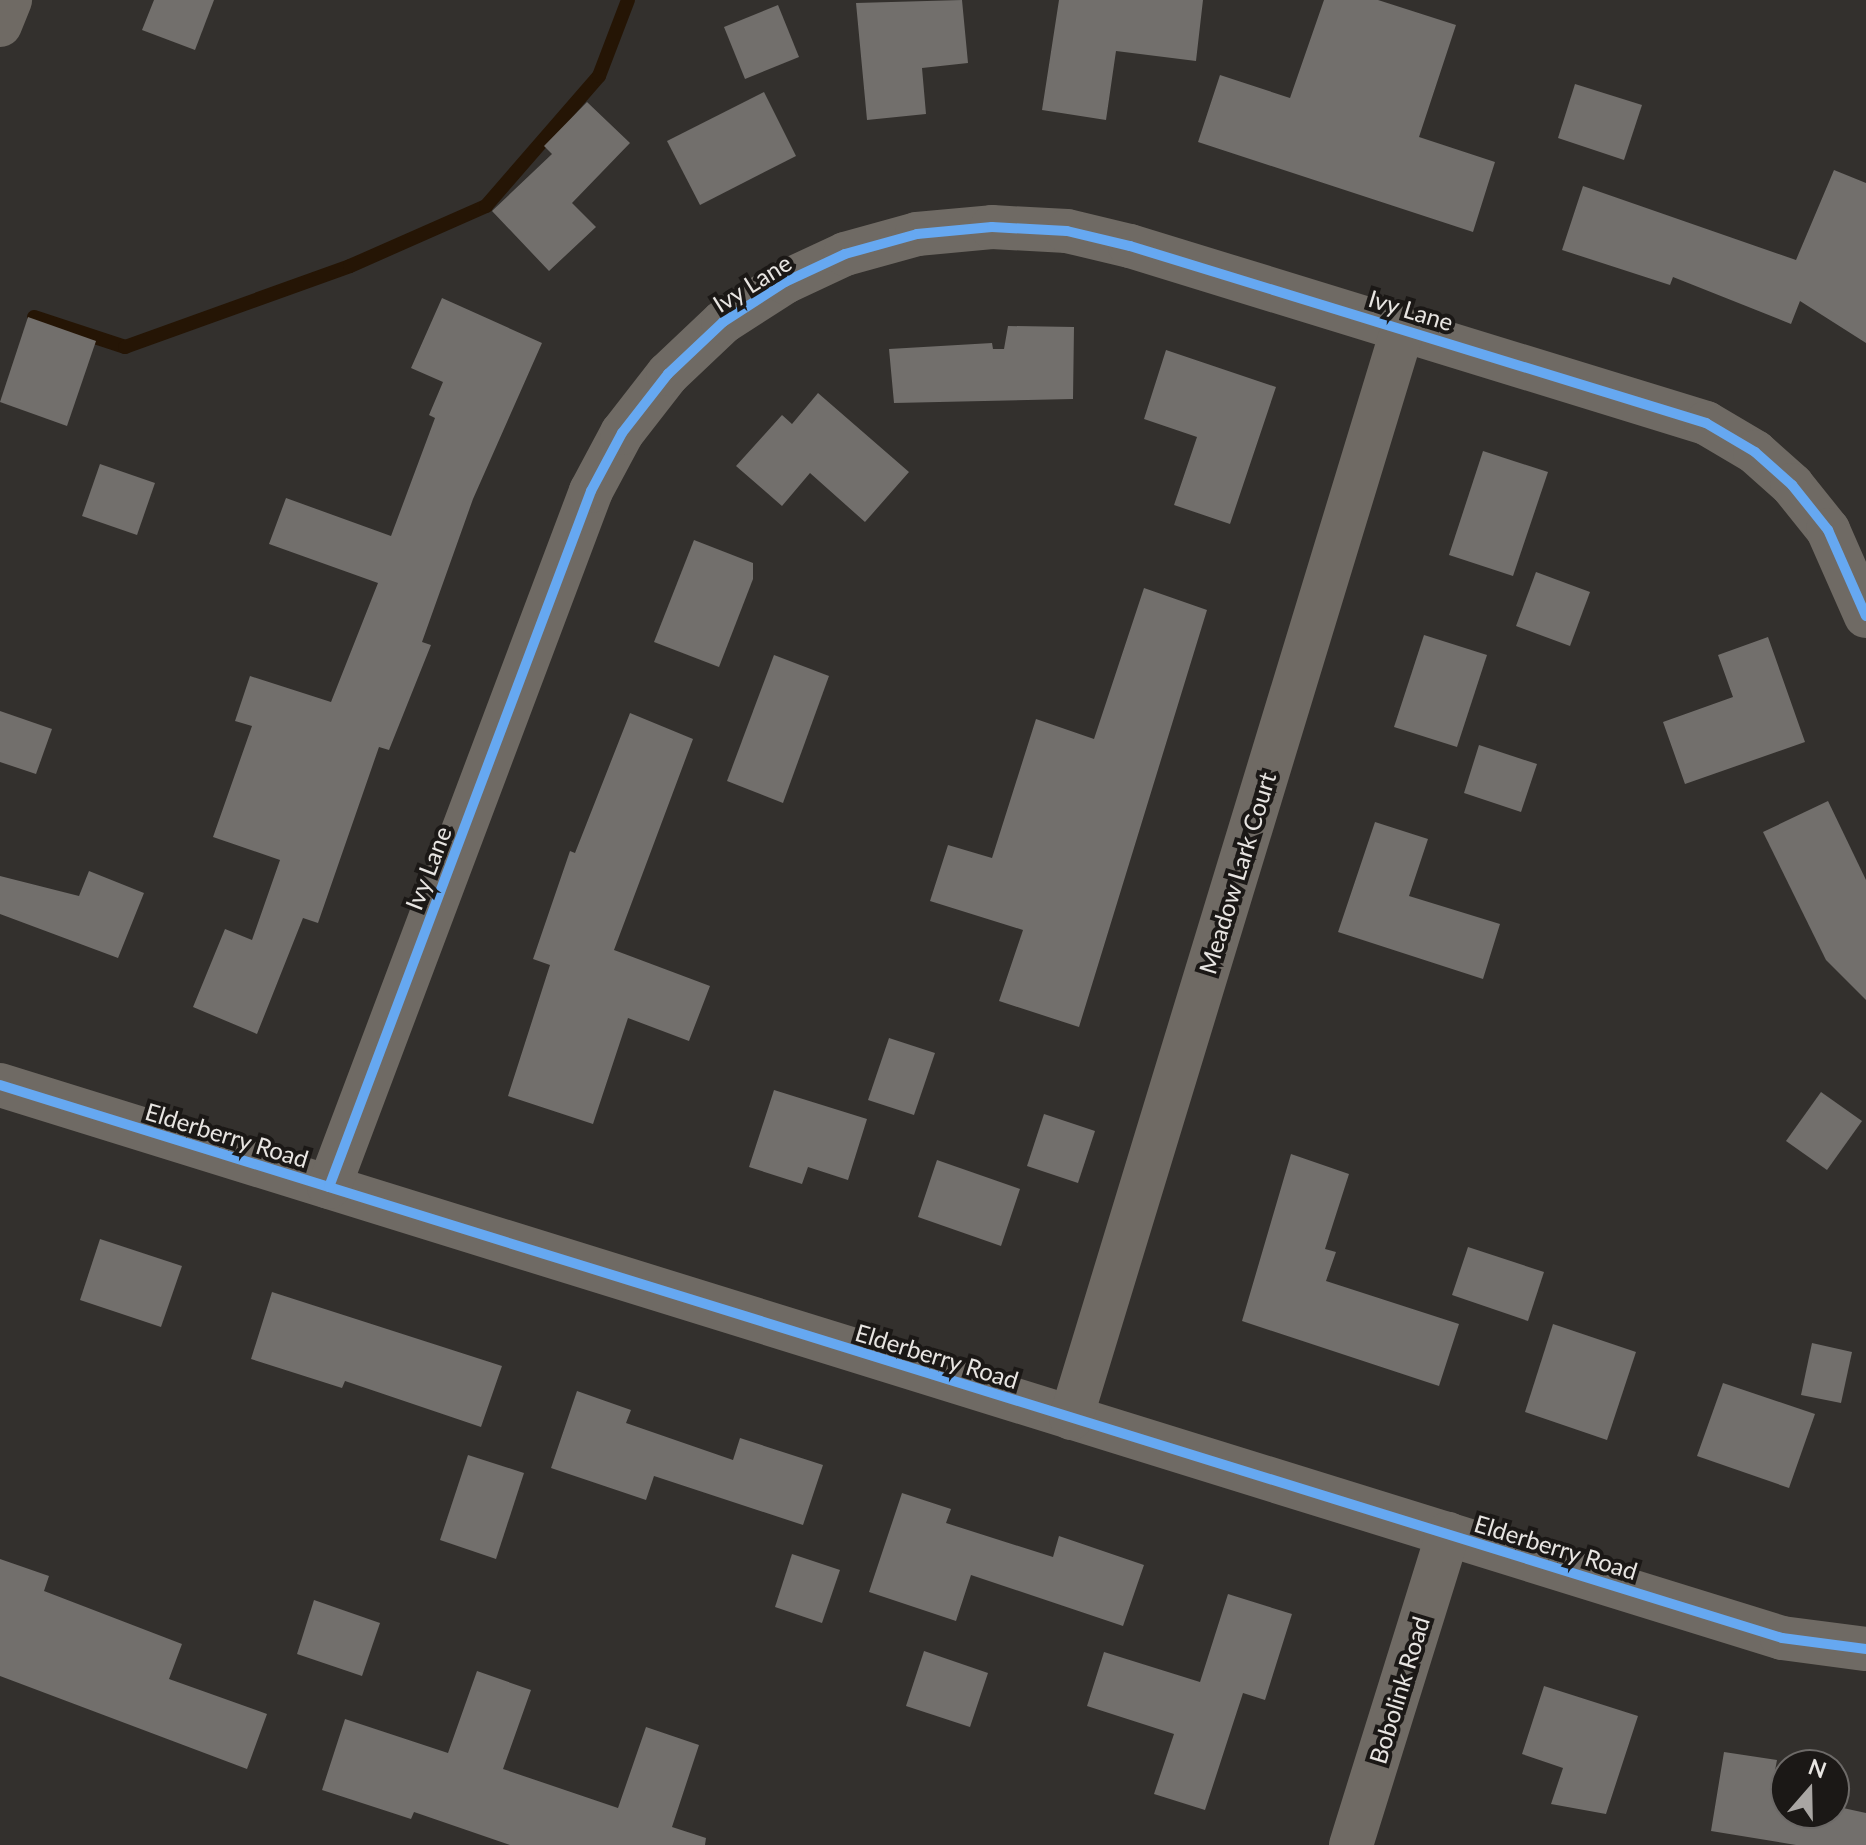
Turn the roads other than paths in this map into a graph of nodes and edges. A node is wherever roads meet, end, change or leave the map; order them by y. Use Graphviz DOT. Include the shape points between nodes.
graph roads {
  1 [pos="10,0"];
  2 [pos="0,25"];
  3 [pos="1403,328"];
  4 [pos="1866,616"];
  5 [pos="0,1085"];
  6 [pos="329,1187"];
  7 [pos="1071,1418"];
  8 [pos="1448,1534"];
  9 [pos="1866,1649"];
  10 [pos="1351,1845"];
  1 -- 2 [label="street"];
  3 -- 4 [label="street, Ivy Lane" via="1706,423 1755,452 1792,485 1828,530"];
  3 -- 6 [label="street, Ivy Lane" via="1130,246 1067,231 992,227 917,234 845,254 785,282 723,322 668,374 622,433 591,491"];
  3 -- 7 [label="street, Meadow Lark Court"];
  5 -- 6 [label="street, Elderberry Road"];
  6 -- 7 [label="street, Elderberry Road"];
  7 -- 8 [label="street, Elderberry Road"];
  8 -- 9 [label="street, Elderberry Road" via="1782,1638"];
  8 -- 10 [label="street, Bobolink Road"];
}
